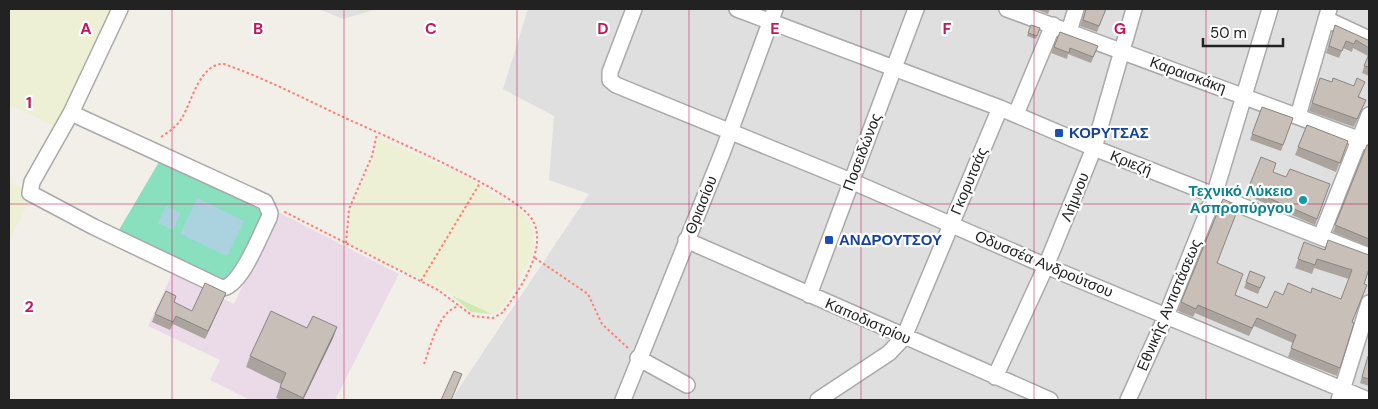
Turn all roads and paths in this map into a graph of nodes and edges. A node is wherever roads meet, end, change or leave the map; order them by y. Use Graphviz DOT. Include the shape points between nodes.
graph roads {
  1 [pos="120,9"];
  2 [pos="634,9"];
  3 [pos="737,9"];
  4 [pos="916,9"];
  5 [pos="1007,9"];
  6 [pos="1076,9"];
  7 [pos="1134,9"];
  8 [pos="1270,9"];
  9 [pos="1328,14"];
  10 [pos="772,15"];
  11 [pos="1053,25"];
  12 [pos="1068,31"];
  13 [pos="1369,39"];
  14 [pos="1123,51"];
  15 [pos="894,69"];
  16 [pos="1245,95"];
  17 [pos="1000,108"];
  18 [pos="71,114"];
  19 [pos="1016,114"];
  20 [pos="1298,116"];
  21 [pos="1369,116"];
  22 [pos="377,133"];
  23 [pos="729,133"];
  24 [pos="161,137"];
  25 [pos="1364,141"];
  26 [pos="1094,148"];
  27 [pos="851,182"];
  28 [pos="480,184"];
  29 [pos="1214,196"];
  30 [pos="269,207"];
  31 [pos="950,224"];
  32 [pos="1320,236"];
  33 [pos="686,240"];
  34 [pos="346,243"];
  35 [pos="1369,256"];
  36 [pos="535,258"];
  37 [pos="1046,266"];
  38 [pos="421,281"];
  39 [pos="809,295"];
  40 [pos="1369,302"];
  41 [pos="459,306"];
  42 [pos="1166,316"];
  43 [pos="904,338"];
  44 [pos="638,358"];
  45 [pos="424,364"];
  46 [pos="995,377"];
  47 [pos="687,385"];
  48 [pos="1341,394"];
  49 [pos="623,400"];
  50 [pos="818,400"];
  51 [pos="1050,400"];
  52 [pos="1128,400"];
  53 [pos="1368,400"];
  1 -- 18 [label="street"];
  2 -- 23 [label="street, Οδυσσέα Ανδρούτσου" via="610,72 610,80"];
  3 -- 10 [label="street, Κριεζή"];
  4 -- 15 [label="street, Ποσειδώνος"];
  5 -- 11 [label="street, Καραισκάκη"];
  6 -- 12 [label="street"];
  7 -- 14 [label="street, Λήμνου"];
  8 -- 16 [label="street, Εθνικής Αντιστάσεως"];
  9 -- 13 [label="street"];
  9 -- 20 [label="street"];
  10 -- 15 [label="street, Κριεζή"];
  10 -- 23 [label="street, Θριασίου"];
  11 -- 12 [label="street, Καραισκάκη"];
  11 -- 19 [label="street"];
  12 -- 14 [label="street, Καραισκάκη"];
  14 -- 16 [label="street, Καραισκάκη"];
  14 -- 26 [label="street, Λήμνου"];
  15 -- 17 [label="street, Κριεζή"];
  15 -- 27 [label="street, Ποσειδώνος"];
  16 -- 20 [label="street, Καραισκάκη"];
  16 -- 29 [label="street, Εθνικής Αντιστάσεως"];
  17 -- 19 [label="street, Κριεζή"];
  17 -- 31 [label="street, Γκορυτσάς"];
  18 -- 30 [label="street" via="261,199"];
  18 -- 30 [label="street" via="32,182 30,192 214,284 226,288 240,276 269,218"];
  19 -- 26 [label="street, Κριεζή"];
  20 -- 25 [label="street, Καραισκάκη"];
  21 -- 25 [label="street"];
  22 -- 24 [label="path" via="231,66 217,64 205,74 177,126"];
  22 -- 28 [label="path"];
  22 -- 34 [label="path" via="372,156 349,209"];
  23 -- 27 [label="street, Οδυσσέα Ανδρούτσου"];
  23 -- 33 [label="street, Θριασίου"];
  25 -- 32 [label="street"];
  26 -- 29 [label="street, Κριεζή"];
  26 -- 37 [label="street, Λήμνου"];
  27 -- 31 [label="street, Οδυσσέα Ανδρούτσου"];
  27 -- 39 [label="street, Ποσειδώνος"];
  28 -- 36 [label="path" via="529,215 536,230"];
  28 -- 38 [label="path"];
  29 -- 32 [label="street, Κριεζή"];
  29 -- 42 [label="street, Εθνικής Αντιστάσεως"];
  30 -- 34 [label="path" via="282,210"];
  31 -- 37 [label="street, Οδυσσέα Ανδρούτσου"];
  31 -- 43 [label="street, Γκορυτσάς"];
  32 -- 35 [label="street, Κριεζή"];
  33 -- 39 [label="street, Καποδιστρίου"];
  33 -- 44 [label="street, Θριασίου"];
  34 -- 38 [label="path"];
  36 -- 41 [label="path" via="502,313 493,318 483,318 473,316"];
  36 -- 44 [label="path" via="588,294 602,324"];
  37 -- 42 [label="street, Οδυσσέα Ανδρούτσου"];
  37 -- 46 [label="street, Λήμνου"];
  38 -- 41 [label="path"];
  39 -- 43 [label="street, Καποδιστρίου"];
  40 -- 48 [label="street"];
  41 -- 45 [label="path" via="452,308 443,318"];
  42 -- 48 [label="street, Οδυσσέα Ανδρούτσου"];
  42 -- 52 [label="street, Εθνικής Αντιστάσεως"];
  43 -- 46 [label="street, Καποδιστρίου"];
  43 -- 50 [label="street" via="889,353"];
  44 -- 47 [label="street"];
  44 -- 49 [label="street, Θριασίου"];
  46 -- 51 [label="street, Καποδιστρίου"];
  48 -- 53 [label="street, Οδυσσέα Ανδρούτσου"];
}
